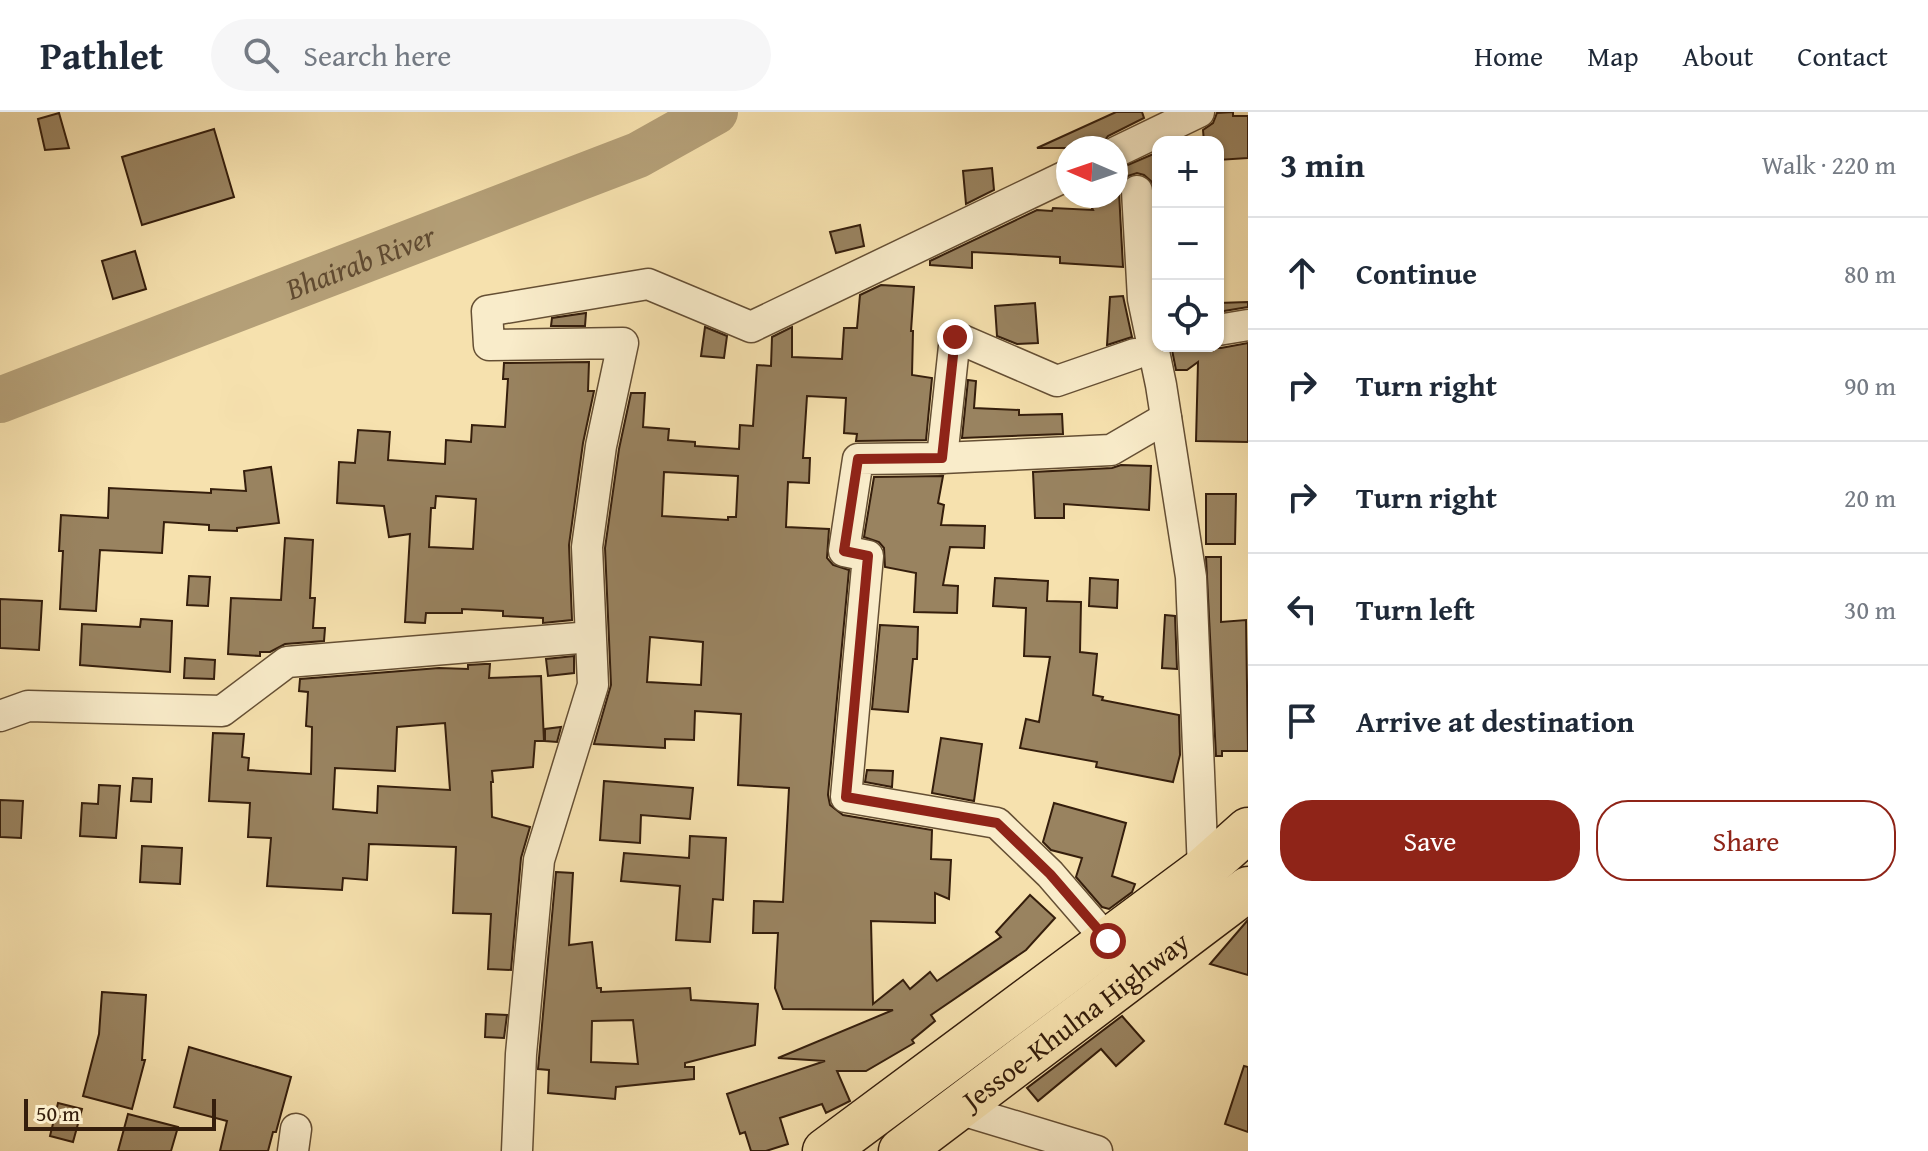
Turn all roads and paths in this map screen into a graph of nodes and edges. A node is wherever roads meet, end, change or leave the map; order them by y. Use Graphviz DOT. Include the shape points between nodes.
graph roads {
  1 [pos="1199,112"];
  2 [pos="1128,146"];
  3 [pos="1056,181"];
  4 [pos="1137,191"];
  5 [pos="1152,319"];
  6 [pos="1248,325"];
  7 [pos="1224,329"];
  8 [pos="1157,352"];
  9 [pos="1135,354"];
  10 [pos="1166,418"];
  11 [pos="942,458"];
  12 [pos="579,638"];
  13 [pos="0,716"];
  14 [pos="1248,830"];
  15 [pos="1203,870"];
  16 [pos="1248,889"];
  17 [pos="1108,941"];
  18 [pos="958,1109"];
  19 [pos="517,1151"];
  20 [pos="825,1151"];
  21 [pos="901,1151"];
  22 [pos="1097,1151"];
  1 -- 2 [label="street"];
  3 -- 19 [label="street" via="751,327 648,284 487,311 489,345 623,343 587,547 593,685 539,860"];
  4 -- 5 [label="street" via="1143,299"];
  6 -- 7 [label="street"];
  8 -- 10 [label="street"];
  9 -- 11 [label="street" via="1057,381 955,337"];
  10 -- 11 [label="street" via="1111,450"];
  10 -- 15 [label="street" via="1191,577"];
  11 -- 17 [label="street" via="858,459 844,551 868,556 846,797 997,823"];
  12 -- 13 [label="street" via="287,662 222,711 28,706"];
  14 -- 15 [label="highway, Jessoe-Khulna Highway"];
  15 -- 17 [label="highway, Jessoe-Khulna Highway"];
  16 -- 18 [label="highway, Jessoe-Khulna Highway"];
  17 -- 20 [label="highway, Jessoe-Khulna Highway"];
  18 -- 21 [label="highway, Jessoe-Khulna Highway"];
  18 -- 22 [label="street"];
}
